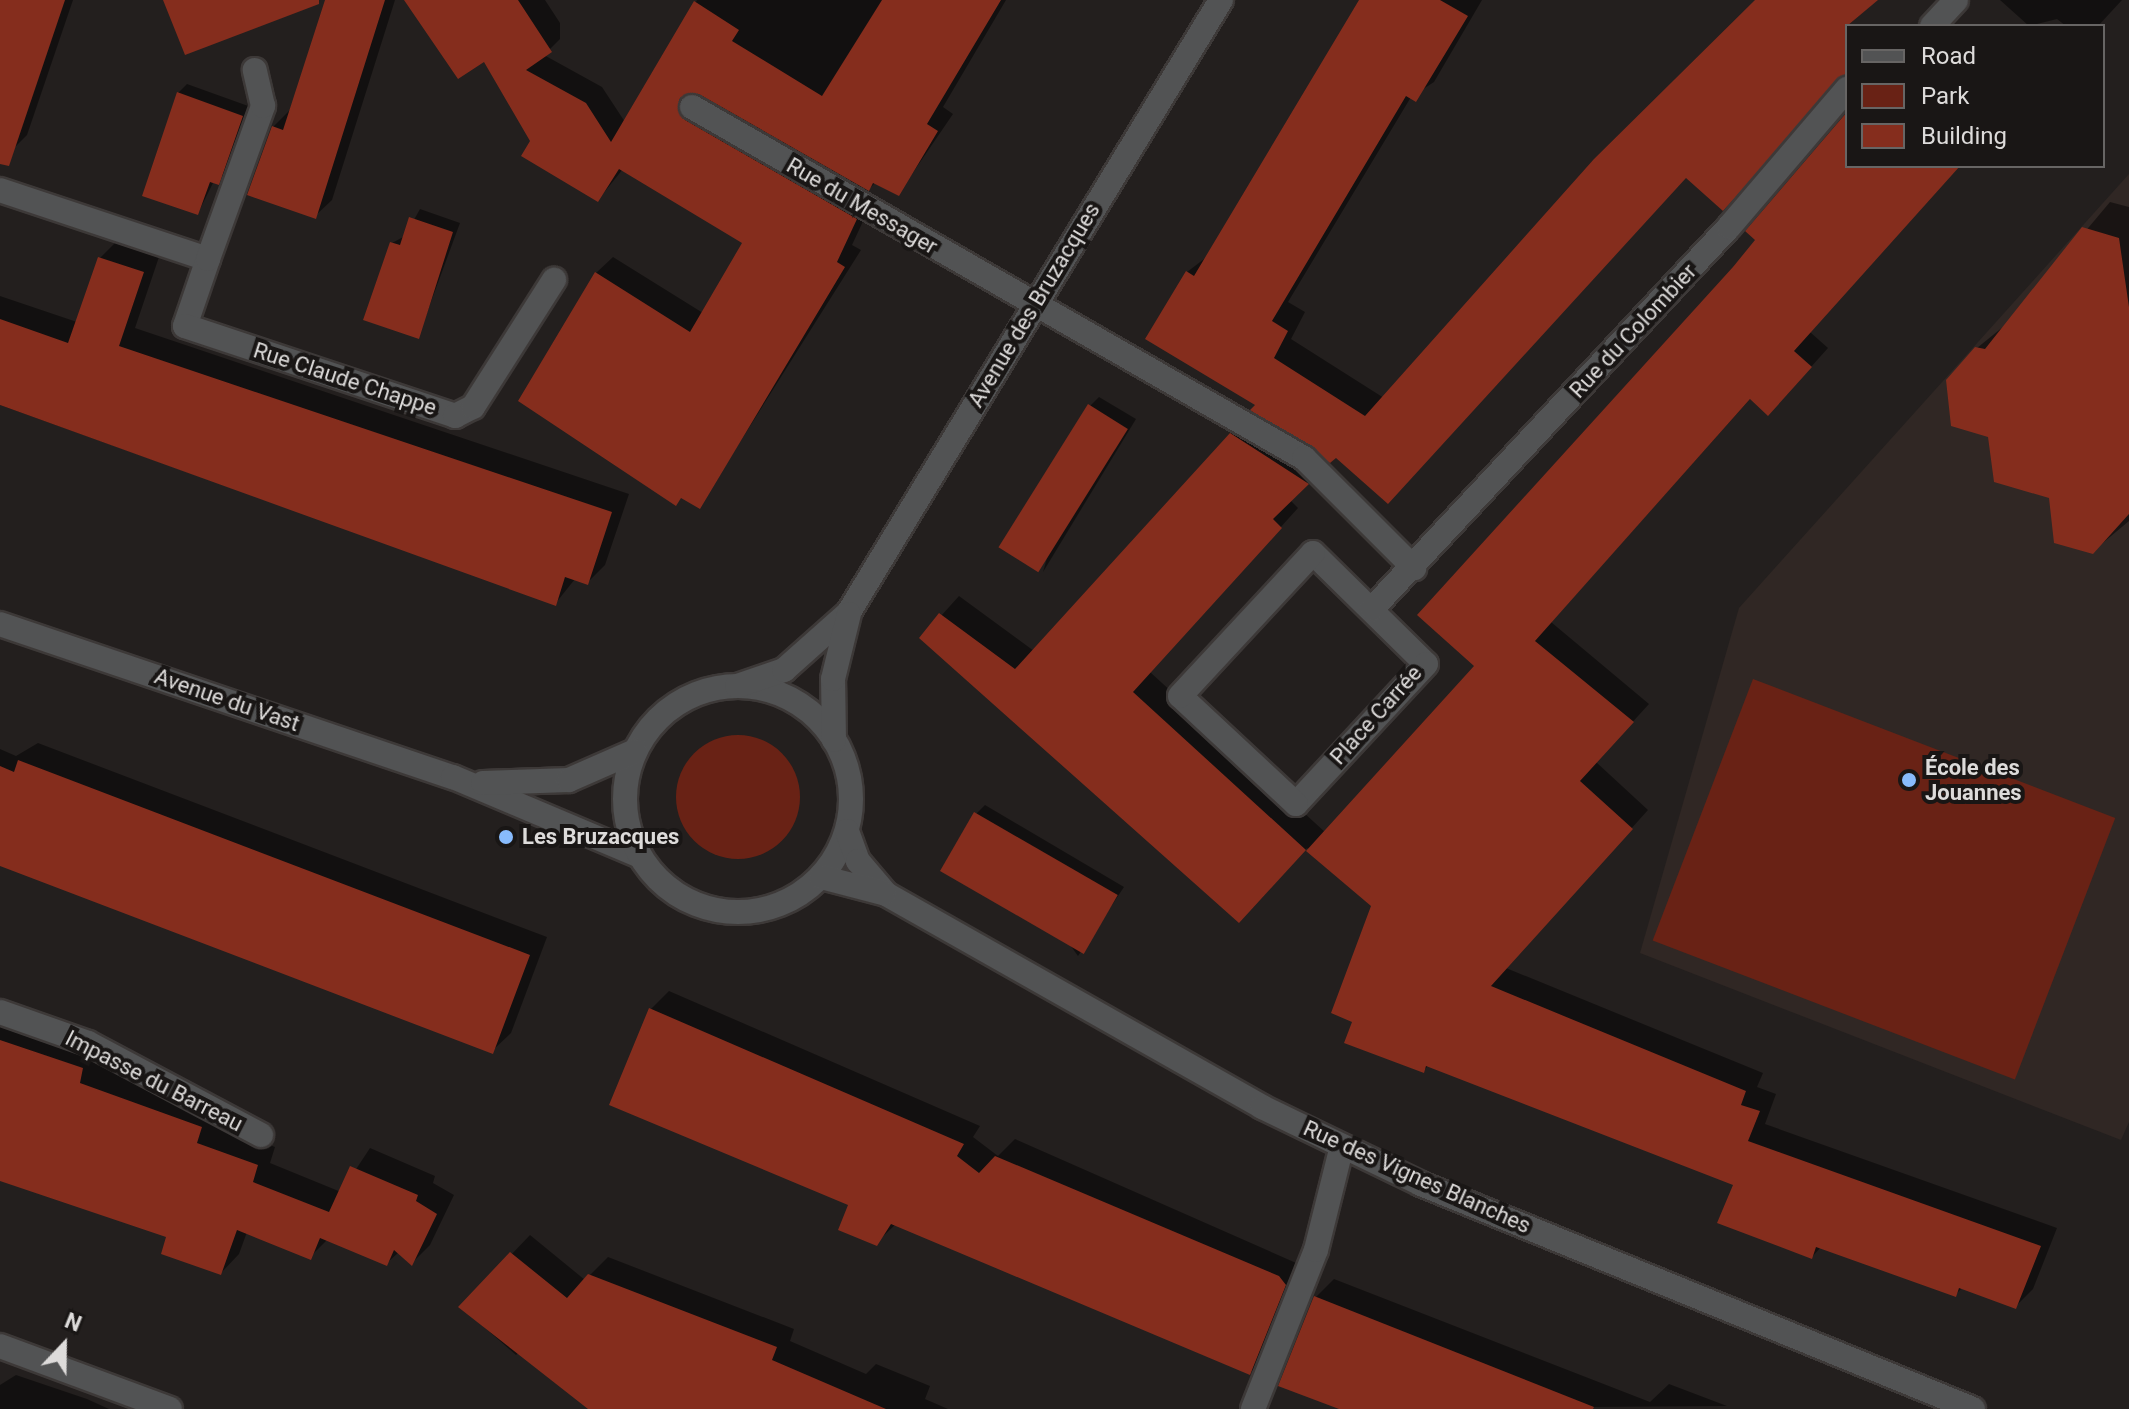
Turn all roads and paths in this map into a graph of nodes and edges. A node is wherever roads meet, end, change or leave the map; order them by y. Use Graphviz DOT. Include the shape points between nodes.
graph roads {
  1 [pos="1221,0"];
  2 [pos="1956,0"];
  3 [pos="1934,24"];
  4 [pos="255,70"];
  5 [pos="1845,91"];
  6 [pos="692,107"];
  7 [pos="0,190"];
  8 [pos="208,259"];
  9 [pos="554,280"];
  10 [pos="1032,306"];
  11 [pos="1414,568"];
  12 [pos="1372,609"];
  13 [pos="849,612"];
  14 [pos="0,624"];
  15 [pos="737,686"];
  16 [pos="834,740"];
  17 [pos="635,751"];
  18 [pos="453,777"];
  19 [pos="847,831"];
  20 [pos="640,856"];
  21 [pos="821,877"];
  22 [pos="886,894"];
  23 [pos="0,1012"];
  24 [pos="261,1135"];
  25 [pos="1342,1146"];
  26 [pos="0,1346"];
  27 [pos="170,1409"];
  28 [pos="1253,1409"];
  29 [pos="1973,1409"];
  1 -- 10 [label="street, Avenue des Bruzacques"];
  2 -- 3 [label="street"];
  4 -- 8 [label="street, Rue Claude Chappe" via="263,106"];
  5 -- 11 [label="street, Rue du Colombier"];
  6 -- 10 [label="street, Rue du Messager"];
  7 -- 8 [label="street"];
  8 -- 9 [label="street, Rue Claude Chappe" via="185,326 455,416 473,407"];
  10 -- 11 [label="street" via="1304,458"];
  10 -- 13 [label="street, Avenue des Bruzacques"];
  11 -- 12 [label="street, Rue du Colombier"];
  12 -- 12 [label="street, Place Carrée" via="1426,664 1296,804 1180,696 1313,553"];
  13 -- 15 [label="street, Avenue des Bruzacques" via="784,670"];
  13 -- 16 [label="street, Avenue des Bruzacques" via="833,679"];
  14 -- 18 [label="street, Avenue du Vast"];
  15 -- 16 [label="street" via="788,697"];
  15 -- 17 [label="street" via="684,699 655,722"];
  16 -- 19 [label="street" via="850,779"];
  17 -- 18 [label="street, Avenue du Vast" via="545,784"];
  17 -- 20 [label="street" via="624,806"];
  18 -- 20 [label="street, Avenue du Vast"];
  19 -- 21 [label="street"];
  19 -- 22 [label="street, Rue des Vignes Blanches" via="858,861"];
  20 -- 21 [label="street" via="676,894 725,912 777,906"];
  21 -- 22 [label="street, Rue des Vignes Blanches"];
  22 -- 25 [label="street, Rue des Vignes Blanches"];
  23 -- 24 [label="street, Impasse du Barreau" via="88,1043"];
  25 -- 28 [label="street" via="1316,1250"];
  25 -- 29 [label="street, Rue des Vignes Blanches"];
  26 -- 27 [label="street"];
}
